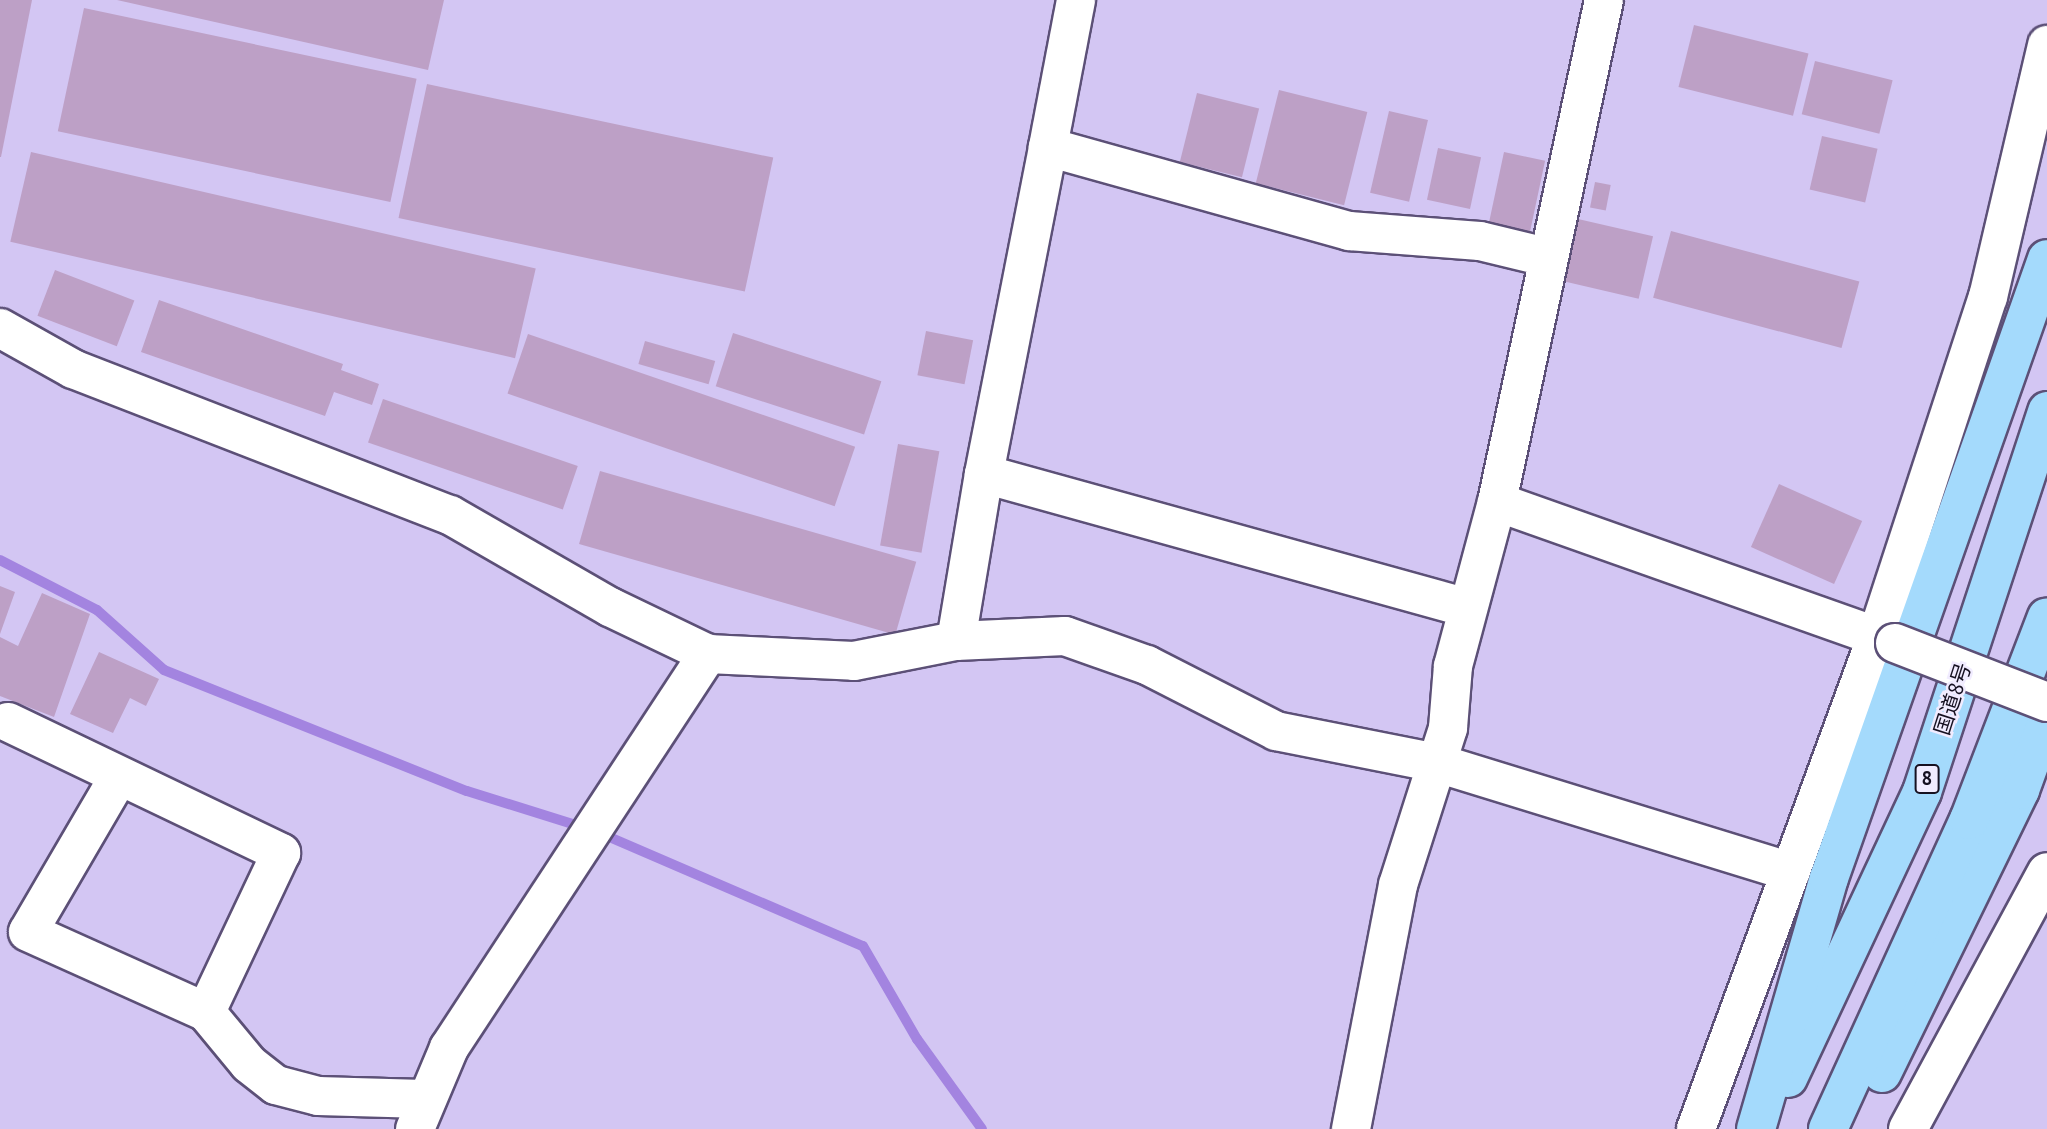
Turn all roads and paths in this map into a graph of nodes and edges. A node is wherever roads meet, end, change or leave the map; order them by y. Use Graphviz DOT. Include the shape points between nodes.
graph roads {
  1 [pos="1076,0"];
  2 [pos="1604,0"];
  3 [pos="2047,45"];
  4 [pos="1048,147"];
  5 [pos="1546,257"];
  6 [pos="2047,259"];
  7 [pos="0,328"];
  8 [pos="2047,411"];
  9 [pos="984,474"];
  10 [pos="1497,502"];
  11 [pos="1468,608"];
  12 [pos="2047,617"];
  13 [pos="1886,640"];
  14 [pos="957,641"];
  15 [pos="708,654"];
  16 [pos="2047,702"];
  17 [pos="2047,716"];
  18 [pos="8,722"];
  19 [pos="1437,763"];
  20 [pos="118,778"];
  21 [pos="1791,872"];
  22 [pos="2047,872"];
  23 [pos="14,927"];
  24 [pos="205,1012"];
  25 [pos="419,1114"];
  26 [pos="1351,1129"];
  27 [pos="1696,1129"];
  28 [pos="1759,1129"];
  29 [pos="1828,1129"];
  30 [pos="1850,1129"];
  31 [pos="1908,1129"];
  1 -- 4 [label="street"];
  2 -- 5 [label="street"];
  3 -- 13 [label="street" via="1988,297"];
  4 -- 5 [label="street" via="1349,231 1480,241"];
  4 -- 9 [label="street"];
  5 -- 10 [label="street"];
  6 -- 28 [label="highway" via="1829,878"];
  7 -- 15 [label="street" via="73,369 450,515 610,607"];
  8 -- 28 [label="highway, 国道8号 / 8" via="1922,792 1821,1017"];
  9 -- 11 [label="street"];
  9 -- 14 [label="street"];
  10 -- 11 [label="street"];
  10 -- 13 [label="street"];
  11 -- 19 [label="street"];
  12 -- 29 [label="highway" via="1969,820"];
  13 -- 16 [label="street, bridge"];
  13 -- 21 [label="street"];
  14 -- 15 [label="street" via="853,661"];
  14 -- 19 [label="street" via="1065,636 1147,665 1276,731"];
  15 -- 25 [label="street" via="449,1048"];
  17 -- 30 [label="highway" via="1911,1023"];
  18 -- 20 [label="street"];
  19 -- 21 [label="street"];
  19 -- 26 [label="street" via="1398,885"];
  20 -- 23 [label="street"];
  20 -- 24 [label="street" via="281,853"];
  21 -- 27 [label="street"];
  22 -- 31 [label="street"];
  23 -- 24 [label="street"];
  24 -- 25 [label="street" via="249,1064 276,1084"];
}
